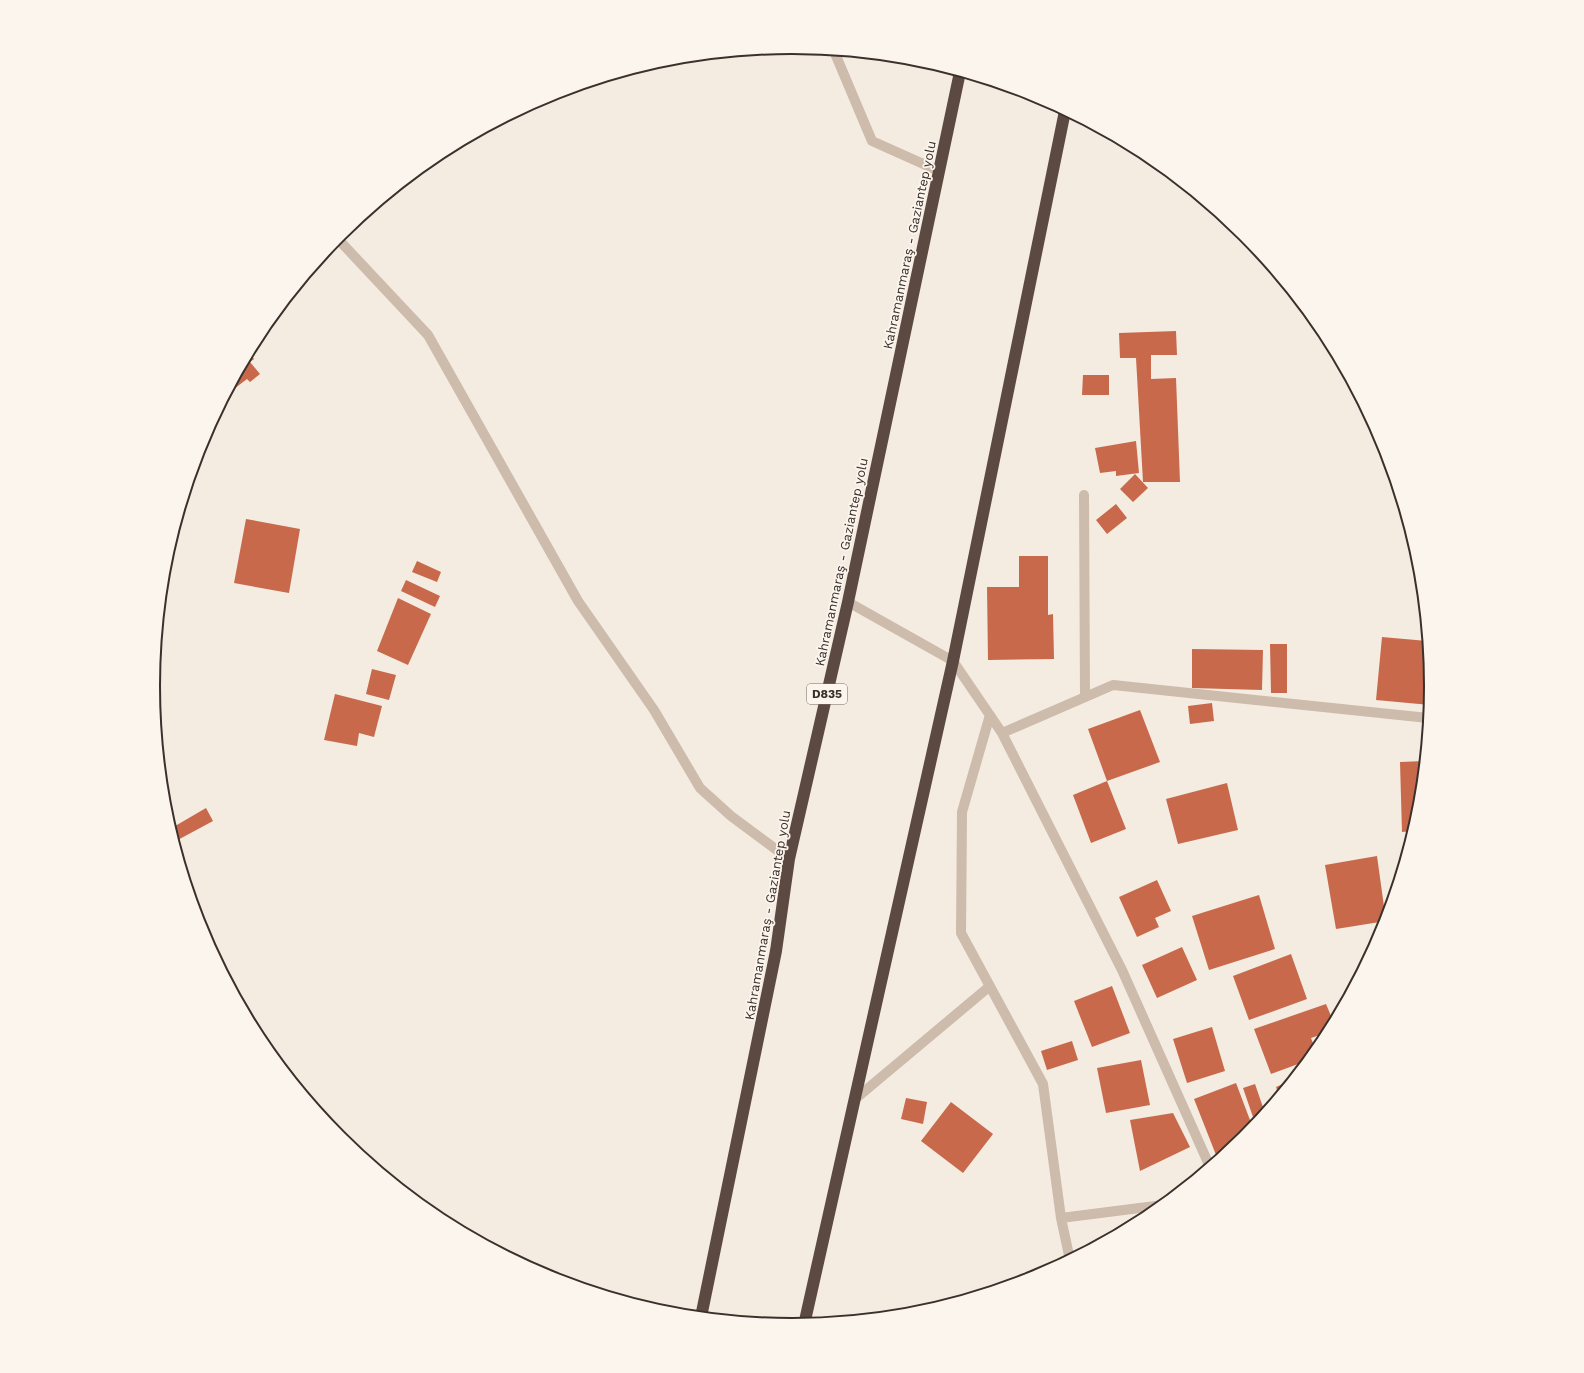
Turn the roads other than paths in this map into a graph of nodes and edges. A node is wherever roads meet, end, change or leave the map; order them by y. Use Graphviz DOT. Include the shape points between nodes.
graph roads {
  1 [pos="836,55"];
  2 [pos="959,77"];
  3 [pos="1064,115"];
  4 [pos="939,171"];
  5 [pos="341,243"];
  6 [pos="1084,495"];
  7 [pos="848,602"];
  8 [pos="953,661"];
  9 [pos="1085,697"];
  10 [pos="990,715"];
  11 [pos="1423,718"];
  12 [pos="1002,733"];
  13 [pos="789,859"];
  14 [pos="990,986"];
  15 [pos="854,1100"];
  16 [pos="1208,1163"];
  17 [pos="1151,1207"];
  18 [pos="1061,1218"];
  19 [pos="1069,1255"];
  20 [pos="702,1313"];
  21 [pos="805,1319"];
  1 -- 4 [label="street" via="872,141"];
  2 -- 4 [label="highway, Kahramanmaraş - Gaziantep yolu / D835"];
  3 -- 8 [label="highway"];
  4 -- 7 [label="highway, Kahramanmaraş - Gaziantep yolu / D835"];
  5 -- 13 [label="street" via="428,335 578,601 654,710 700,788 731,816"];
  6 -- 9 [label="street"];
  7 -- 8 [label="street"];
  7 -- 13 [label="highway, Kahramanmaraş - Gaziantep yolu / D835"];
  8 -- 10 [label="street"];
  8 -- 15 [label="highway"];
  9 -- 11 [label="street" via="1113,685"];
  9 -- 12 [label="street"];
  10 -- 12 [label="street"];
  10 -- 14 [label="street" via="962,812 961,925 961,933"];
  12 -- 16 [label="street" via="1122,970"];
  13 -- 20 [label="highway, Kahramanmaraş - Gaziantep yolu / D835" via="776,951"];
  14 -- 15 [label="street"];
  14 -- 18 [label="street" via="1043,1084"];
  15 -- 21 [label="highway"];
  17 -- 18 [label="street"];
  18 -- 19 [label="street"];
}
